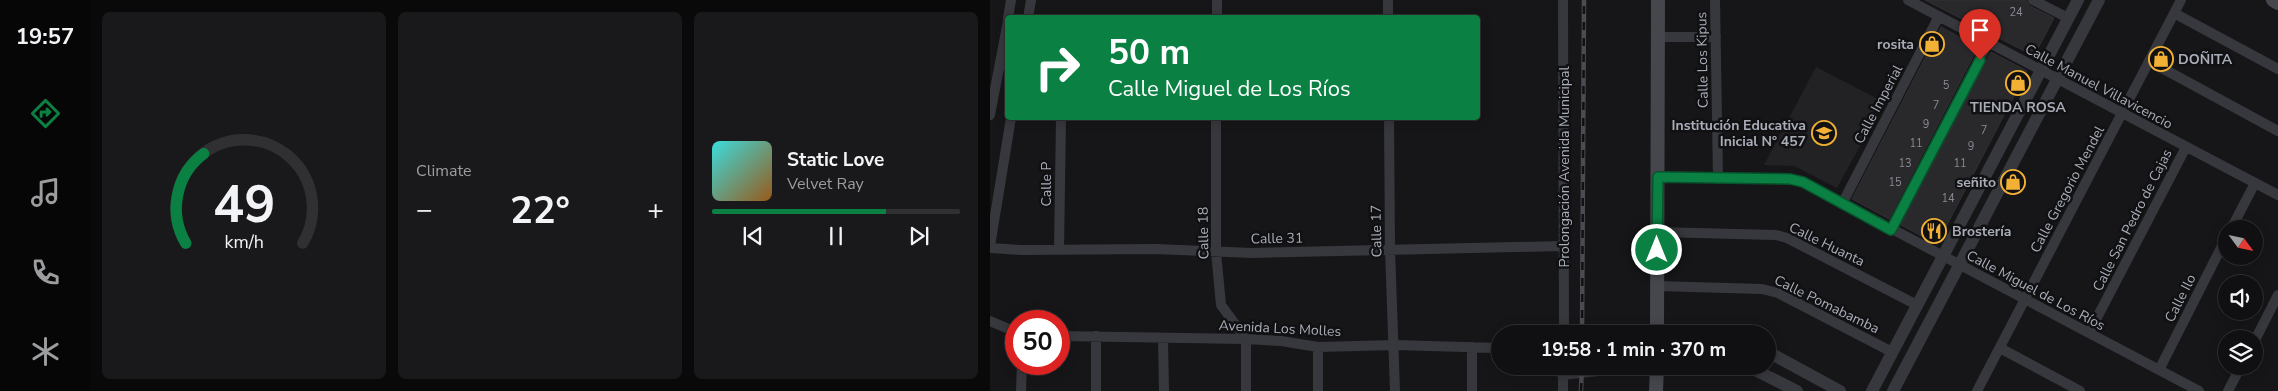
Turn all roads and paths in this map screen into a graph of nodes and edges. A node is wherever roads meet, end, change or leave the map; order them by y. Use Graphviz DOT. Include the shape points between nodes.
graph roads {
  1 [pos="1011,0"];
  2 [pos="1217,0"];
  3 [pos="1388,0"];
  4 [pos="1563,0"];
  5 [pos="1658,0"];
  6 [pos="1715,0"];
  7 [pos="1908,0"];
  8 [pos="2033,0"];
  9 [pos="2078,0"];
  10 [pos="2099,0"];
  11 [pos="2181,0"];
  12 [pos="2273,0"];
  13 [pos="1031,2"];
  14 [pos="2278,2"];
  15 [pos="2174,13"];
  16 [pos="1009,15"];
  17 [pos="1029,15"];
  18 [pos="1035,15"];
  19 [pos="1217,15"];
  20 [pos="1388,15"];
  21 [pos="1939,16"];
  22 [pos="2068,18"];
  23 [pos="1005,35"];
  24 [pos="1716,36"];
  25 [pos="1658,37"];
  26 [pos="1988,43"];
  27 [pos="2149,61"];
  28 [pos="2278,69"];
  29 [pos="2041,70"];
  30 [pos="2058,79"];
  31 [pos="2122,113"];
  32 [pos="990,115"];
  33 [pos="1012,120"];
  34 [pos="1061,120"];
  35 [pos="1216,120"];
  36 [pos="1389,120"];
  37 [pos="2278,130"];
  38 [pos="2186,147"];
  39 [pos="1658,177"];
  40 [pos="1718,179"];
  41 [pos="2254,183"];
  42 [pos="2278,195"];
  43 [pos="1842,204"];
  44 [pos="2236,220"];
  45 [pos="1891,230"];
  46 [pos="1657,232"];
  47 [pos="1564,246"];
  48 [pos="990,247"];
  49 [pos="1390,249"];
  50 [pos="1060,250"];
  51 [pos="1216,252"];
  52 [pos="2218,254"];
  53 [pos="1943,257"];
  54 [pos="1959,266"];
  55 [pos="1657,286"];
  56 [pos="2278,296"];
  57 [pos="2025,300"];
  58 [pos="1917,305"];
  59 [pos="990,322"];
  60 [pos="1564,325"];
  61 [pos="1657,325"];
  62 [pos="1005,328"];
  63 [pos="2260,330"];
  64 [pos="2089,333"];
  65 [pos="1070,336"];
  66 [pos="1096,336"];
  67 [pos="1163,338"];
  68 [pos="1246,340"];
  69 [pos="1394,345"];
  70 [pos="1318,347"];
  71 [pos="1472,347"];
  72 [pos="1491,348"];
  73 [pos="2000,348"];
  74 [pos="1892,352"];
  75 [pos="1776,356"];
  76 [pos="2159,370"];
  77 [pos="1022,375"];
  78 [pos="1563,375"];
  79 [pos="1656,375"];
  80 [pos="1765,375"];
  81 [pos="2236,375"];
  82 [pos="1022,391"];
  83 [pos="1096,391"];
  84 [pos="1164,391"];
  85 [pos="1246,391"];
  86 [pos="1318,391"];
  87 [pos="1395,391"];
  88 [pos="1472,391"];
  89 [pos="1563,391"];
  90 [pos="1656,391"];
  91 [pos="1797,391"];
  92 [pos="1840,391"];
  93 [pos="1872,391"];
  94 [pos="1893,391"];
  95 [pos="1977,391"];
  96 [pos="2080,391"];
  97 [pos="2199,391"];
  98 [pos="2228,391"];
  1 -- 16 [label="street"];
  2 -- 19 [label="street"];
  3 -- 20 [label="street"];
  4 -- 47 [label="street, Prolongación Avenida Municipal"];
  5 -- 25 [label="main road"];
  6 -- 24 [label="street, Calle Los Kipus"];
  7 -- 21 [label="street, Calle Manuel Villavicencio"];
  8 -- 22 [label="street"];
  9 -- 22 [label="street"];
  10 -- 30 [label="street"];
  11 -- 15 [label="street, Calle Gregorio Mendel"];
  12 -- 14 [label="main road"];
  13 -- 17 [label="street"];
  13 -- 18 [label="street"];
  15 -- 27 [label="street, Calle Gregorio Mendel"];
  15 -- 28 [label="street"];
  21 -- 26 [label="street, Calle Manuel Villavicencio"];
  21 -- 43 [label="street, Calle Imperial"];
  22 -- 29 [label="street"];
  23 -- 32 [label="street"];
  24 -- 25 [label="street"];
  24 -- 40 [label="street, Calle Los Kipus"];
  25 -- 39 [label="main road"];
  26 -- 29 [label="street, Calle Manuel Villavicencio"];
  26 -- 45 [label="street"];
  27 -- 31 [label="street, Calle Gregorio Mendel"];
  27 -- 37 [label="street"];
  29 -- 30 [label="street, Calle Manuel Villavicencio"];
  29 -- 53 [label="street"];
  30 -- 31 [label="street, Calle Manuel Villavicencio"];
  30 -- 54 [label="street"];
  31 -- 38 [label="street, Calle Manuel Villavicencio"];
  31 -- 57 [label="street, Calle Gregorio Mendel"];
  33 -- 48 [label="street"];
  34 -- 50 [label="street, Calle P"];
  35 -- 51 [label="street, Calle 18"];
  36 -- 49 [label="street, Calle 17"];
  38 -- 41 [label="street, Calle Manuel Villavicencio"];
  38 -- 64 [label="street, Calle San Pedro de Cajas"];
  39 -- 40 [label="street, Calle Miguel de Los Ríos"];
  39 -- 46 [label="main road"];
  40 -- 43 [label="street, Calle Miguel de Los Ríos" via="1790,179 1803,182"];
  41 -- 42 [label="street, Calle Manuel Villavicencio"];
  41 -- 44 [label="street"];
  43 -- 45 [label="street, Calle Miguel de Los Ríos"];
  45 -- 53 [label="street, Calle Miguel de Los Ríos"];
  46 -- 55 [label="main road"];
  46 -- 58 [label="street, Calle Huanta" via="1776,235"];
  47 -- 49 [label="street, Calle 31"];
  47 -- 60 [label="street, Prolongación Avenida Municipal"];
  48 -- 50 [label="street, Calle 31"];
  49 -- 51 [label="street, Calle 31"];
  49 -- 69 [label="street, Calle 17"];
  50 -- 51 [label="street, Calle 31"];
  51 -- 68 [label="street, Calle 18" via="1221,305"];
  52 -- 76 [label="street, Calle Ilo"];
  53 -- 54 [label="street, Calle Miguel de Los Ríos"];
  53 -- 58 [label="street"];
  54 -- 57 [label="street, Calle Miguel de Los Ríos"];
  54 -- 94 [label="street"];
  55 -- 61 [label="main road"];
  55 -- 74 [label="street, Calle Pomabamba" via="1762,289 1778,293"];
  56 -- 63 [label="street"];
  57 -- 64 [label="street, Calle Miguel de Los Ríos"];
  57 -- 73 [label="street, Calle Gregorio Mendel"];
  58 -- 74 [label="street"];
  59 -- 62 [label="street"];
  64 -- 76 [label="street, Calle Miguel de Los Ríos"];
  65 -- 66 [label="street, Avenida Los Molles"];
  66 -- 67 [label="street, Avenida Los Molles"];
  66 -- 83 [label="street"];
  67 -- 68 [label="street, Avenida Los Molles"];
  67 -- 84 [label="street"];
  68 -- 70 [label="street, Avenida Los Molles"];
  68 -- 85 [label="street"];
  69 -- 70 [label="street, Avenida Los Molles"];
  69 -- 71 [label="street, Avenida Los Molles"];
  69 -- 87 [label="street, Calle 17"];
  70 -- 86 [label="street"];
  71 -- 72 [label="street, Avenida Los Molles"];
  71 -- 88 [label="street"];
  73 -- 95 [label="street, Calle Gregorio Mendel"];
  73 -- 96 [label="street"];
  74 -- 93 [label="street"];
  75 -- 92 [label="street"];
  76 -- 97 [label="street, Calle Miguel de Los Ríos"];
  77 -- 82 [label="street"];
  78 -- 89 [label="street"];
  79 -- 90 [label="main road"];
  80 -- 91 [label="street"];
  81 -- 98 [label="street"];
}
